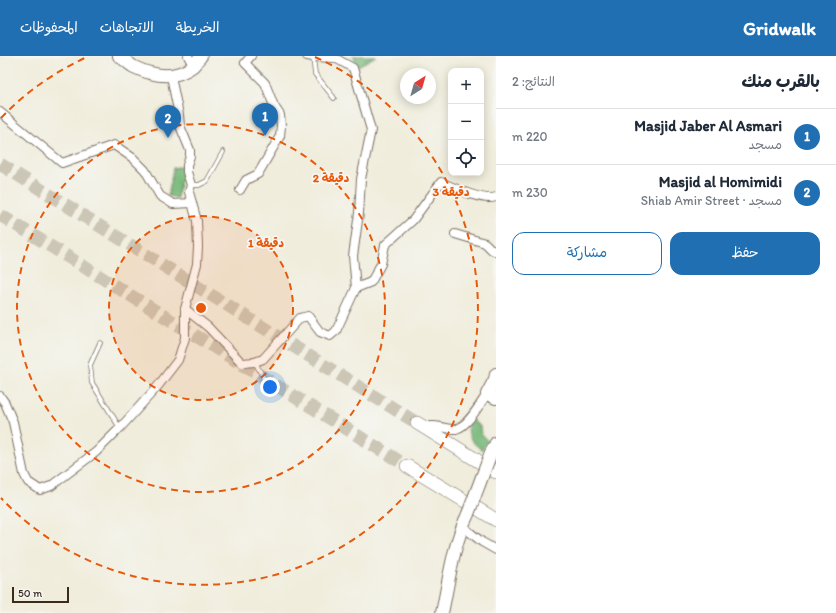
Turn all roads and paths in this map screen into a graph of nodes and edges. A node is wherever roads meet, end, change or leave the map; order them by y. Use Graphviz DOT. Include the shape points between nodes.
graph roads {
  1 [pos="119,56"];
  2 [pos="251,56"];
  3 [pos="310,57"];
  4 [pos="194,59"];
  5 [pos="171,76"];
  6 [pos="334,98"];
  7 [pos="0,112"];
  8 [pos="223,152"];
  9 [pos="191,185"];
  10 [pos="240,190"];
  11 [pos="496,197"];
  12 [pos="192,203"];
  13 [pos="455,234"];
  14 [pos="496,252"];
  15 [pos="356,288"];
  16 [pos="185,309"];
  17 [pos="100,343"];
  18 [pos="255,362"];
  19 [pos="496,374"];
  20 [pos="270,390"];
  21 [pos="0,396"];
  22 [pos="492,396"];
  23 [pos="420,425"];
  24 [pos="120,428"];
  25 [pos="494,448"];
  26 [pos="407,466"];
  27 [pos="496,472"];
  28 [pos="496,520"];
  29 [pos="462,526"];
  30 [pos="496,550"];
  31 [pos="442,613"];
  1 -- 5 [label="street" via="133,66"];
  2 -- 10 [label="street" via="245,63 265,83 280,115 281,126 280,136 258,174 246,180"];
  3 -- 6 [label="lane" via="315,74"];
  3 -- 15 [label="street" via="335,58 353,68 371,130 361,178 353,256"];
  4 -- 5 [label="street" via="182,72"];
  5 -- 9 [label="street" via="180,126 190,150 187,172"];
  7 -- 12 [label="street" via="62,163 114,145 145,170 160,196 173,204"];
  8 -- 9 [label="lane" via="207,181"];
  9 -- 12 [label="street"];
  11 -- 15 [label="street" via="491,199 464,192 442,182 413,220 385,245 381,264 371,282"];
  12 -- 16 [label="street" via="197,222 197,264"];
  13 -- 14 [label="street" via="485,243"];
  15 -- 18 [label="street" via="336,331 330,336 320,332 308,316 300,318 263,359"];
  16 -- 18 [label="street" via="208,327 242,363"];
  16 -- 24 [label="street" via="185,338 178,360"];
  17 -- 24 [label="lane" via="90,365 92,383"];
  18 -- 20 [label="lane"];
  19 -- 22 [label="street"];
  21 -- 24 [label="street" via="13,422 24,474 28,482 40,490 51,486 96,452"];
  22 -- 23 [label="street" via="466,423 456,429"];
  23 -- 27 [label="main road"];
  25 -- 29 [label="street, bridge"];
  26 -- 28 [label="main road"];
  29 -- 30 [label="street"];
  29 -- 31 [label="street" via="455,547"];
}
